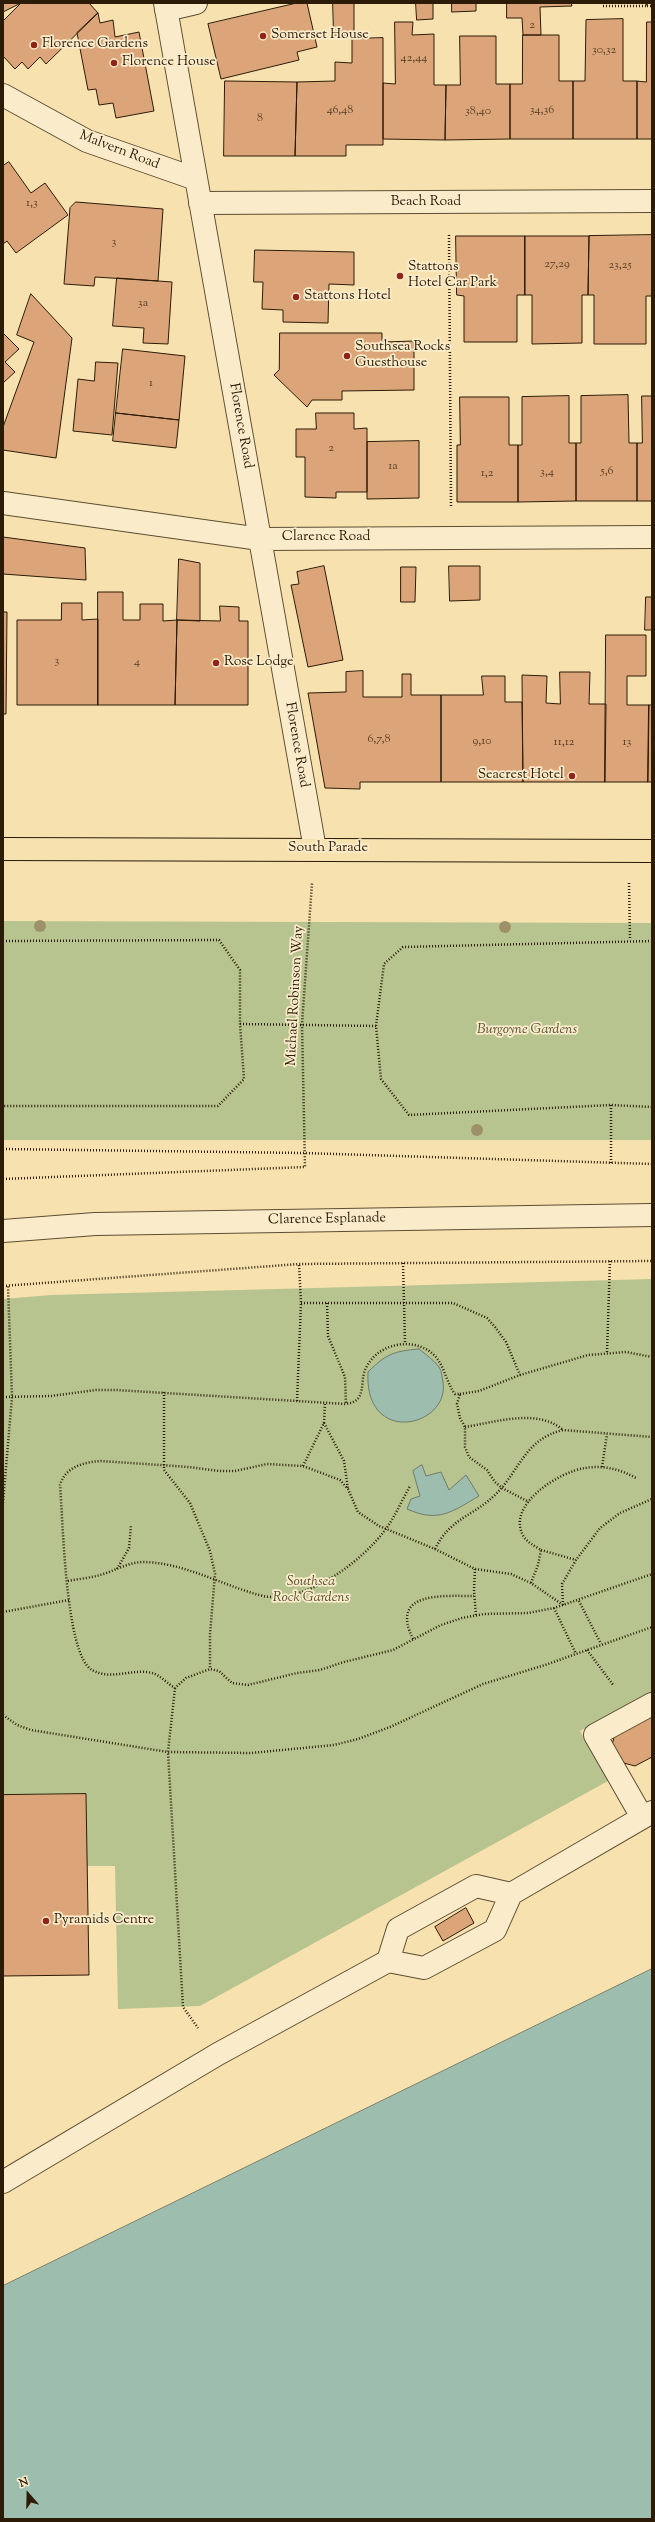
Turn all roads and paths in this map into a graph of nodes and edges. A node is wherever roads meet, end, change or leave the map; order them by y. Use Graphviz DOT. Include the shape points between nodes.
graph roads {
  1 [pos="196,3"];
  2 [pos="646,4"];
  3 [pos="166,6"];
  4 [pos="603,6"];
  5 [pos="652,6"];
  6 [pos="3,94"];
  7 [pos="196,179"];
  8 [pos="652,201"];
  9 [pos="200,203"];
  10 [pos="449,203"];
  11 [pos="3,503"];
  12 [pos="652,537"];
  13 [pos="451,538"];
  14 [pos="260,539"];
  15 [pos="3,849"];
  16 [pos="315,849"];
  17 [pos="629,851"];
  18 [pos="652,851"];
  19 [pos="3,941"];
  20 [pos="630,941"];
  21 [pos="652,941"];
  22 [pos="240,1024"];
  23 [pos="302,1024"];
  24 [pos="376,1026"];
  25 [pos="611,1105"];
  26 [pos="3,1106"];
  27 [pos="652,1107"];
  28 [pos="3,1149"];
  29 [pos="304,1153"];
  30 [pos="611,1164"];
  31 [pos="652,1164"];
  32 [pos="3,1179"];
  33 [pos="652,1215"];
  34 [pos="3,1231"];
  35 [pos="610,1261"];
  36 [pos="652,1261"];
  37 [pos="403,1263"];
  38 [pos="299,1264"];
  39 [pos="3,1286"];
  40 [pos="8,1286"];
  41 [pos="302,1302"];
  42 [pos="404,1302"];
  43 [pos="327,1303"];
  44 [pos="405,1343"];
  45 [pos="607,1352"];
  46 [pos="652,1358"];
  47 [pos="520,1375"];
  48 [pos="164,1392"];
  49 [pos="460,1394"];
  50 [pos="3,1397"];
  51 [pos="12,1397"];
  52 [pos="297,1401"];
  53 [pos="325,1402"];
  54 [pos="346,1404"];
  55 [pos="324,1423"];
  56 [pos="465,1427"];
  57 [pos="563,1430"];
  58 [pos="607,1434"];
  59 [pos="652,1437"];
  60 [pos="163,1465"];
  61 [pos="303,1466"];
  62 [pos="602,1466"];
  63 [pos="636,1478"];
  64 [pos="410,1486"];
  65 [pos="348,1488"];
  66 [pos="502,1488"];
  67 [pos="652,1500"];
  68 [pos="529,1502"];
  69 [pos="3,1503"];
  70 [pos="131,1525"];
  71 [pos="386,1530"];
  72 [pos="435,1549"];
  73 [pos="541,1550"];
  74 [pos="576,1560"];
  75 [pos="117,1569"];
  76 [pos="475,1569"];
  77 [pos="652,1574"];
  78 [pos="215,1579"];
  79 [pos="68,1581"];
  80 [pos="531,1583"];
  81 [pos="474,1596"];
  82 [pos="69,1600"];
  83 [pos="579,1601"];
  84 [pos="563,1605"];
  85 [pos="554,1608"];
  86 [pos="3,1612"];
  87 [pos="476,1616"];
  88 [pos="652,1626"];
  89 [pos="413,1639"];
  90 [pos="601,1644"];
  91 [pos="587,1650"];
  92 [pos="576,1654"];
  93 [pos="210,1669"];
  94 [pos="175,1688"];
  95 [pos="652,1704"];
  96 [pos="3,1715"];
  97 [pos="630,1715"];
  98 [pos="168,1752"];
  99 [pos="647,1815"];
  100 [pos="511,1894"];
  101 [pos="388,1961"];
  102 [pos="182,2007"];
  103 [pos="3,2182"];
  1 -- 3 [label="street"];
  2 -- 4 [label="path"];
  2 -- 5 [label="path"];
  3 -- 7 [label="street, Florence Road"];
  6 -- 7 [label="street, Malvern Road" via="87,141"];
  7 -- 9 [label="street, Florence Road"];
  8 -- 10 [label="street, Beach Road"];
  9 -- 10 [label="street, Beach Road"];
  9 -- 14 [label="street, Florence Road"];
  10 -- 13 [label="path"];
  11 -- 14 [label="street, Clarence Road"];
  12 -- 13 [label="street, Clarence Road"];
  13 -- 14 [label="street, Clarence Road"];
  14 -- 16 [label="street, Florence Road"];
  15 -- 16 [label="main road, South Parade"];
  16 -- 17 [label="main road, South Parade"];
  16 -- 23 [label="path, Michael Robinson Way"];
  17 -- 18 [label="main road, South Parade"];
  17 -- 20 [label="path"];
  19 -- 22 [label="path" via="220,940 240,970"];
  20 -- 21 [label="path"];
  20 -- 24 [label="path" via="403,947 384,964"];
  22 -- 23 [label="path"];
  22 -- 26 [label="path" via="244,1079 218,1106"];
  23 -- 24 [label="path"];
  23 -- 29 [label="path, Michael Robinson Way"];
  24 -- 25 [label="path" via="381,1079 409,1115"];
  25 -- 27 [label="path"];
  25 -- 30 [label="path"];
  28 -- 29 [label="path"];
  29 -- 30 [label="path"];
  29 -- 32 [label="path, Michael Robinson Way" via="305,1167"];
  30 -- 31 [label="path"];
  33 -- 34 [label="street, Clarence Esplanade" via="103,1223"];
  35 -- 36 [label="path"];
  35 -- 37 [label="path"];
  35 -- 45 [label="path"];
  37 -- 38 [label="path"];
  37 -- 42 [label="path"];
  38 -- 40 [label="path"];
  38 -- 41 [label="path"];
  39 -- 40 [label="path"];
  40 -- 51 [label="path"];
  41 -- 43 [label="path"];
  41 -- 52 [label="path"];
  42 -- 43 [label="path"];
  42 -- 44 [label="path"];
  42 -- 47 [label="path" via="454,1303 487,1318 506,1342"];
  43 -- 54 [label="path" via="328,1336 345,1377"];
  44 -- 49 [label="path" via="418,1344 434,1355 439,1361 447,1383 455,1394"];
  44 -- 54 [label="path" via="385,1349 369,1362 362,1376 359,1397"];
  45 -- 46 [label="path" via="626,1352"];
  45 -- 47 [label="path" via="569,1359"];
  47 -- 49 [label="path" via="479,1391"];
  48 -- 51 [label="path" via="96,1390 50,1396"];
  48 -- 52 [label="path"];
  48 -- 60 [label="path"];
  49 -- 56 [label="path" via="458,1411"];
  50 -- 51 [label="path"];
  51 -- 69 [label="path"];
  52 -- 53 [label="path"];
  53 -- 54 [label="path"];
  53 -- 55 [label="path"];
  55 -- 61 [label="path"];
  55 -- 65 [label="path" via="344,1461"];
  56 -- 57 [label="path" via="533,1418 546,1419"];
  56 -- 66 [label="path" via="465,1447 469,1457 487,1470"];
  57 -- 58 [label="path"];
  57 -- 66 [label="path" via="553,1433 531,1447"];
  58 -- 59 [label="path"];
  58 -- 62 [label="path"];
  60 -- 61 [label="path" via="227,1471 266,1464"];
  60 -- 78 [label="path" via="195,1515 210,1551"];
  60 -- 79 [label="path" via="90,1462 70,1470 63,1476 60,1485"];
  61 -- 65 [label="path" via="332,1475"];
  62 -- 63 [label="path"];
  62 -- 68 [label="path" via="585,1468 557,1477"];
  64 -- 71 [label="path"];
  65 -- 71 [label="path" via="358,1512"];
  66 -- 68 [label="path"];
  66 -- 72 [label="path" via="495,1496 447,1529"];
  67 -- 74 [label="path" via="620,1513 600,1528"];
  68 -- 73 [label="path" via="522,1516 523,1536"];
  70 -- 75 [label="path" via="129,1548"];
  71 -- 72 [label="path"];
  71 -- 78 [label="path" via="353,1561 305,1593 277,1598 263,1596"];
  72 -- 76 [label="path"];
  73 -- 74 [label="path"];
  73 -- 80 [label="path"];
  74 -- 84 [label="path" via="562,1584"];
  75 -- 78 [label="path" via="143,1562"];
  75 -- 79 [label="path"];
  76 -- 80 [label="path" via="511,1574"];
  76 -- 81 [label="path"];
  77 -- 83 [label="path"];
  78 -- 93 [label="path"];
  79 -- 82 [label="path"];
  80 -- 84 [label="path"];
  81 -- 87 [label="path"];
  81 -- 89 [label="path" via="439,1596 419,1600 410,1607 406,1615"];
  82 -- 86 [label="path"];
  82 -- 94 [label="path" via="78,1649 84,1662 91,1669 103,1674 152,1673"];
  83 -- 84 [label="path"];
  83 -- 90 [label="path"];
  84 -- 85 [label="path"];
  85 -- 87 [label="path" via="528,1613"];
  85 -- 92 [label="path"];
  87 -- 89 [label="path" via="441,1625"];
  88 -- 90 [label="path"];
  89 -- 93 [label="path" via="393,1650 320,1670 248,1685 232,1684 219,1671"];
  90 -- 91 [label="path"];
  91 -- 92 [label="path"];
  91 -- 97 [label="path" via="614,1686"];
  92 -- 98 [label="path" via="483,1684 390,1727 358,1740 334,1746 251,1753"];
  93 -- 94 [label="path" via="186,1678"];
  94 -- 98 [label="path"];
  95 -- 97 [label="street"];
  96 -- 98 [label="path" via="17,1726 31,1730"];
  97 -- 99 [label="street" via="595,1735"];
  98 -- 102 [label="path"];
  99 -- 100 [label="street"];
  100 -- 101 [label="street" via="495,1930 424,1968"];
  100 -- 101 [label="street" via="476,1886 398,1929"];
  101 -- 103 [label="street" via="218,2054"];
}
